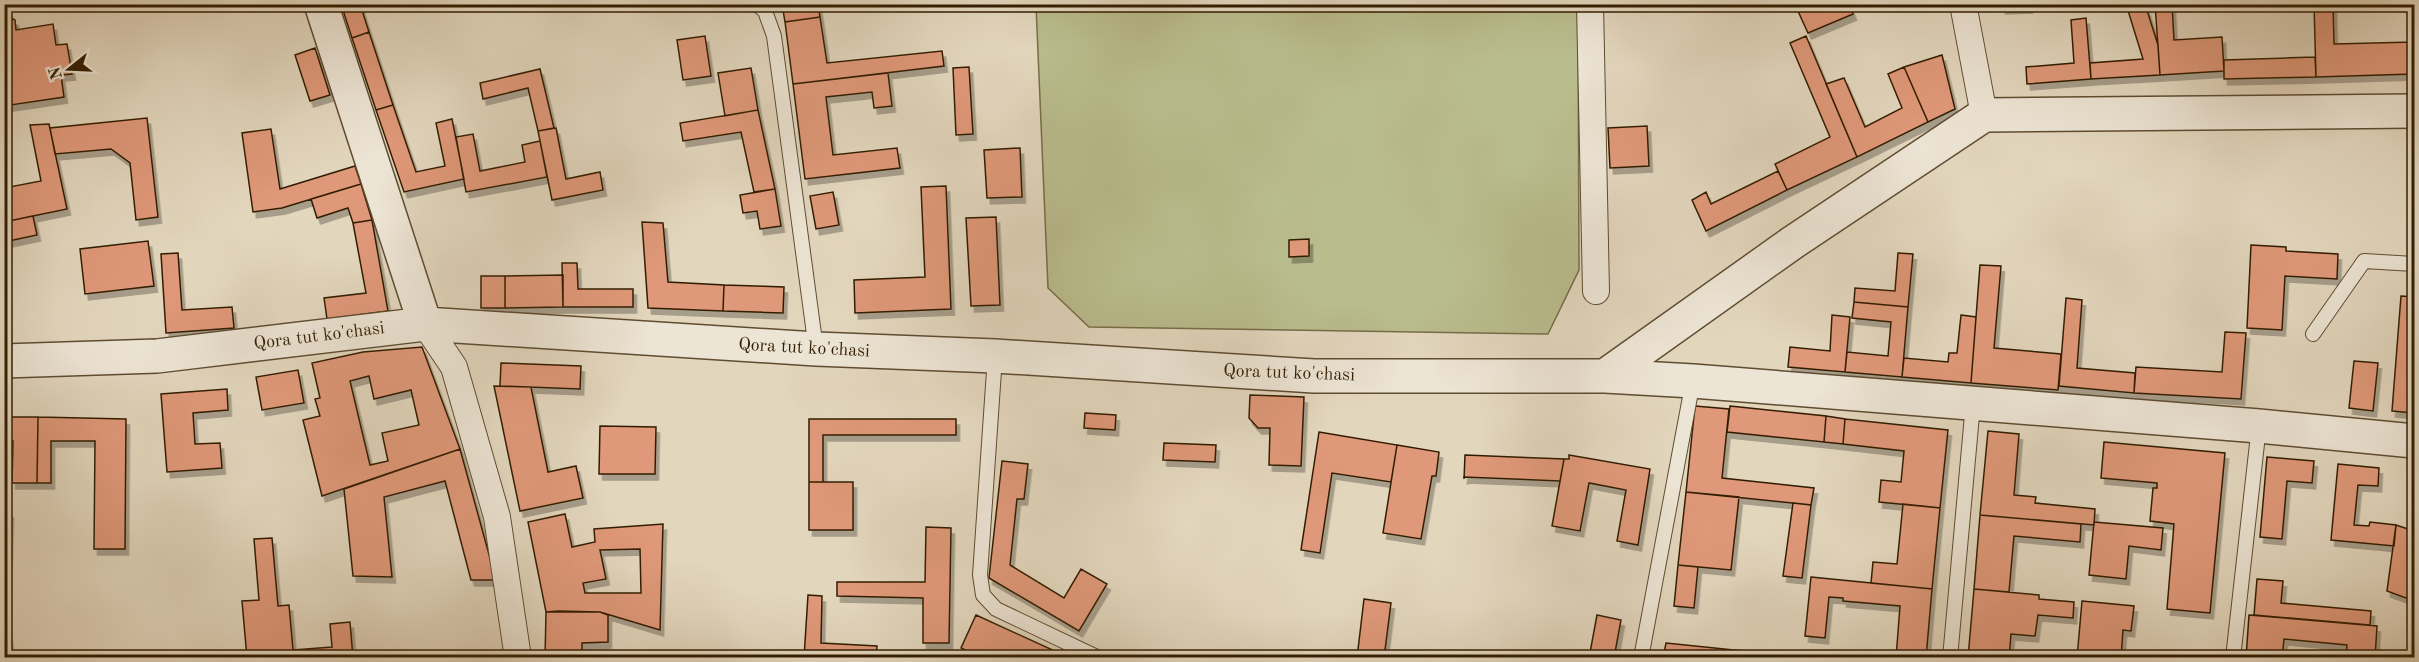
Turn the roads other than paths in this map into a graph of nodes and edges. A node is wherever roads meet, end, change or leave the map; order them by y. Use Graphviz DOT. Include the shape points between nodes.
graph roads {
  1 [pos="321,4"];
  2 [pos="756,4"];
  3 [pos="1590,4"];
  4 [pos="1963,4"];
  5 [pos="2415,111"];
  6 [pos="1984,115"];
  7 [pos="2415,264"];
  8 [pos="1596,291"];
  9 [pos="425,324"];
  10 [pos="2313,334"];
  11 [pos="816,349"];
  12 [pos="995,356"];
  13 [pos="4,361"];
  14 [pos="1605,376"];
  15 [pos="1693,381"];
  16 [pos="1974,404"];
  17 [pos="2259,426"];
  18 [pos="2415,441"];
  19 [pos="518,657"];
  20 [pos="1099,657"];
  21 [pos="1641,657"];
  22 [pos="1950,657"];
  23 [pos="2233,657"];
  1 -- 9 [label="street"];
  2 -- 11 [label="lane" via="765,11 774,36"];
  3 -- 8 [label="street"];
  4 -- 6 [label="street"];
  5 -- 6 [label="street"];
  6 -- 14 [label="street" via="1792,243"];
  7 -- 10 [label="lane" via="2364,261"];
  9 -- 11 [label="street, Qora tut ko'chasi"];
  9 -- 13 [label="street, Qora tut ko'chasi" via="157,356"];
  9 -- 19 [label="street" via="454,367 497,517"];
  11 -- 12 [label="street, Qora tut ko'chasi"];
  12 -- 14 [label="street, Qora tut ko'chasi" via="1314,376"];
  12 -- 20 [label="lane" via="980,575 983,595 996,609"];
  14 -- 15 [label="street, Qora tut ko'chasi"];
  15 -- 16 [label="street, Qora tut ko'chasi"];
  15 -- 21 [label="lane"];
  16 -- 17 [label="street, Qora tut ko'chasi"];
  16 -- 22 [label="lane"];
  17 -- 18 [label="street, Qora tut ko'chasi"];
  17 -- 23 [label="lane"];
}
